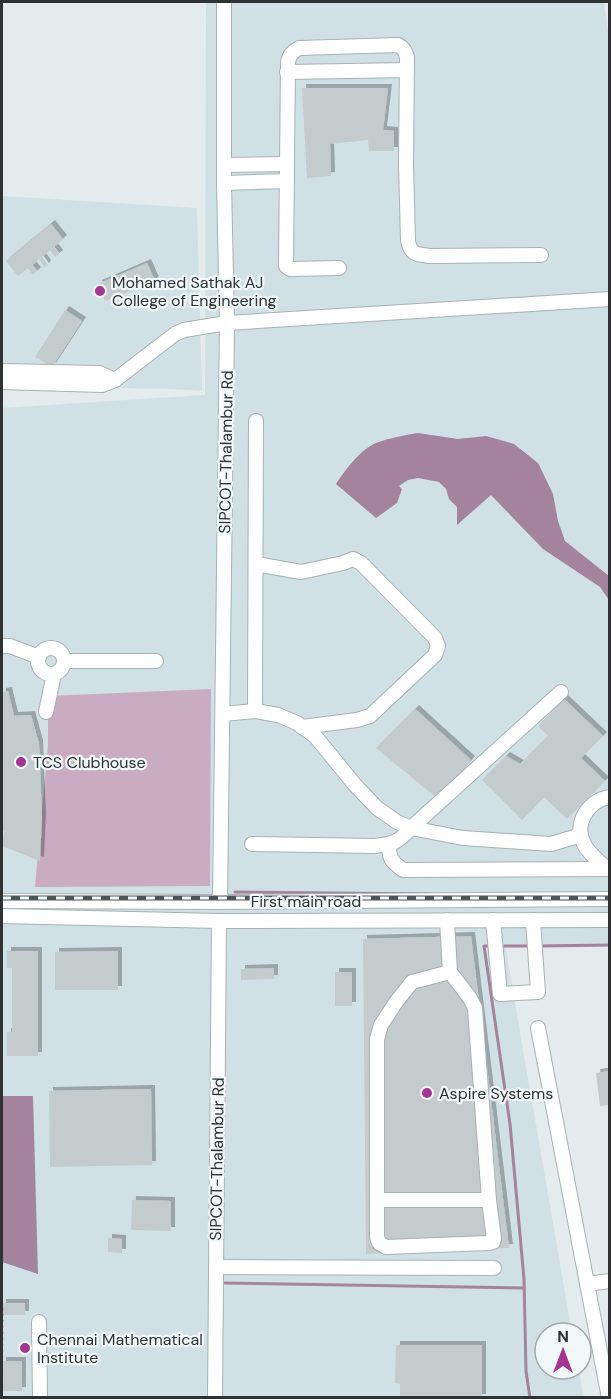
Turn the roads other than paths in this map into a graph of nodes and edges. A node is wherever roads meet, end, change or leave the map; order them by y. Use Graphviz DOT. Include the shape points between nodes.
graph roads {
  1 [pos="224,2"];
  2 [pos="407,70"];
  3 [pos="287,72"];
  4 [pos="286,164"];
  5 [pos="224,165"];
  6 [pos="287,181"];
  7 [pos="224,183"];
  8 [pos="541,255"];
  9 [pos="339,268"];
  10 [pos="609,299"];
  11 [pos="227,323"];
  12 [pos="2,371"];
  13 [pos="116,380"];
  14 [pos="2,382"];
  15 [pos="256,421"];
  16 [pos="256,564"];
  17 [pos="2,646"];
  18 [pos="39,657"];
  19 [pos="156,661"];
  20 [pos="64,662"];
  21 [pos="54,674"];
  22 [pos="561,692"];
  23 [pos="255,711"];
  24 [pos="46,712"];
  25 [pos="223,714"];
  26 [pos="302,727"];
  27 [pos="609,797"];
  28 [pos="411,828"];
  29 [pos="581,836"];
  30 [pos="252,844"];
  31 [pos="389,844"];
  32 [pos="608,868"];
  33 [pos="609,899"];
  34 [pos="2,901"];
  35 [pos="220,902"];
  36 [pos="2,916"];
  37 [pos="447,920"];
  38 [pos="493,920"];
  39 [pos="533,920"];
  40 [pos="609,920"];
  41 [pos="219,921"];
  42 [pos="450,972"];
  43 [pos="537,1028"];
  44 [pos="377,1200"];
  45 [pos="489,1200"];
  46 [pos="216,1267"];
  47 [pos="494,1268"];
  48 [pos="609,1281"];
  49 [pos="587,1284"];
  50 [pos="39,1322"];
  51 [pos="40,1398"];
  52 [pos="215,1398"];
  53 [pos="609,1398"];
  1 -- 5 [label="street, SIPCOT-Thalambur Rd"];
  2 -- 3 [label="street"];
  2 -- 3 [label="street" via="405,51 398,45 298,48 289,56"];
  2 -- 8 [label="street" via="410,249 430,256"];
  3 -- 4 [label="street"];
  4 -- 5 [label="street"];
  4 -- 6 [label="street"];
  5 -- 7 [label="street, SIPCOT-Thalambur Rd"];
  6 -- 7 [label="street"];
  6 -- 9 [label="street" via="286,266"];
  7 -- 11 [label="street, SIPCOT-Thalambur Rd"];
  10 -- 11 [label="street"];
  11 -- 13 [label="street" via="175,334"];
  11 -- 25 [label="street, SIPCOT-Thalambur Rd"];
  12 -- 13 [label="street" via="99,373"];
  13 -- 14 [label="street" via="102,385"];
  15 -- 16 [label="street"];
  16 -- 23 [label="street"];
  16 -- 26 [label="street" via="301,572 352,559 361,563 435,638 438,646 435,655 370,716"];
  17 -- 18 [label="street"];
  18 -- 20 [label="street" via="52,648 61,652"];
  18 -- 21 [label="street" via="41,670"];
  19 -- 20 [label="street"];
  20 -- 21 [label="street"];
  21 -- 24 [label="street"];
  22 -- 28 [label="street"];
  23 -- 25 [label="street"];
  23 -- 26 [label="street" via="278,715"];
  25 -- 35 [label="street, SIPCOT-Thalambur Rd"];
  26 -- 28 [label="street" via="315,736 377,808"];
  27 -- 29 [label="street" via="593,803 586,811"];
  28 -- 29 [label="street" via="463,838 551,844"];
  28 -- 31 [label="street" via="401,839"];
  29 -- 32 [label="street" via="588,852"];
  30 -- 31 [label="street"];
  31 -- 32 [label="street" via="389,857 403,870"];
  33 -- 35 [label="street, First main road"];
  34 -- 35 [label="street, First main road"];
  36 -- 41 [label="street"];
  37 -- 38 [label="street"];
  37 -- 41 [label="street"];
  37 -- 42 [label="street"];
  38 -- 39 [label="street"];
  38 -- 39 [label="street" via="500,994 538,992"];
  39 -- 40 [label="street"];
  41 -- 46 [label="street, SIPCOT-Thalambur Rd"];
  42 -- 44 [label="street" via="412,982 381,1025 377,1039"];
  42 -- 45 [label="street" via="475,1008"];
  43 -- 49 [label="street"];
  44 -- 45 [label="street"];
  44 -- 45 [label="street" via="379,1243 395,1247 493,1242"];
  46 -- 47 [label="street"];
  46 -- 52 [label="street, SIPCOT-Thalambur Rd"];
  48 -- 49 [label="street"];
  49 -- 53 [label="street"];
  50 -- 51 [label="street"];
}
